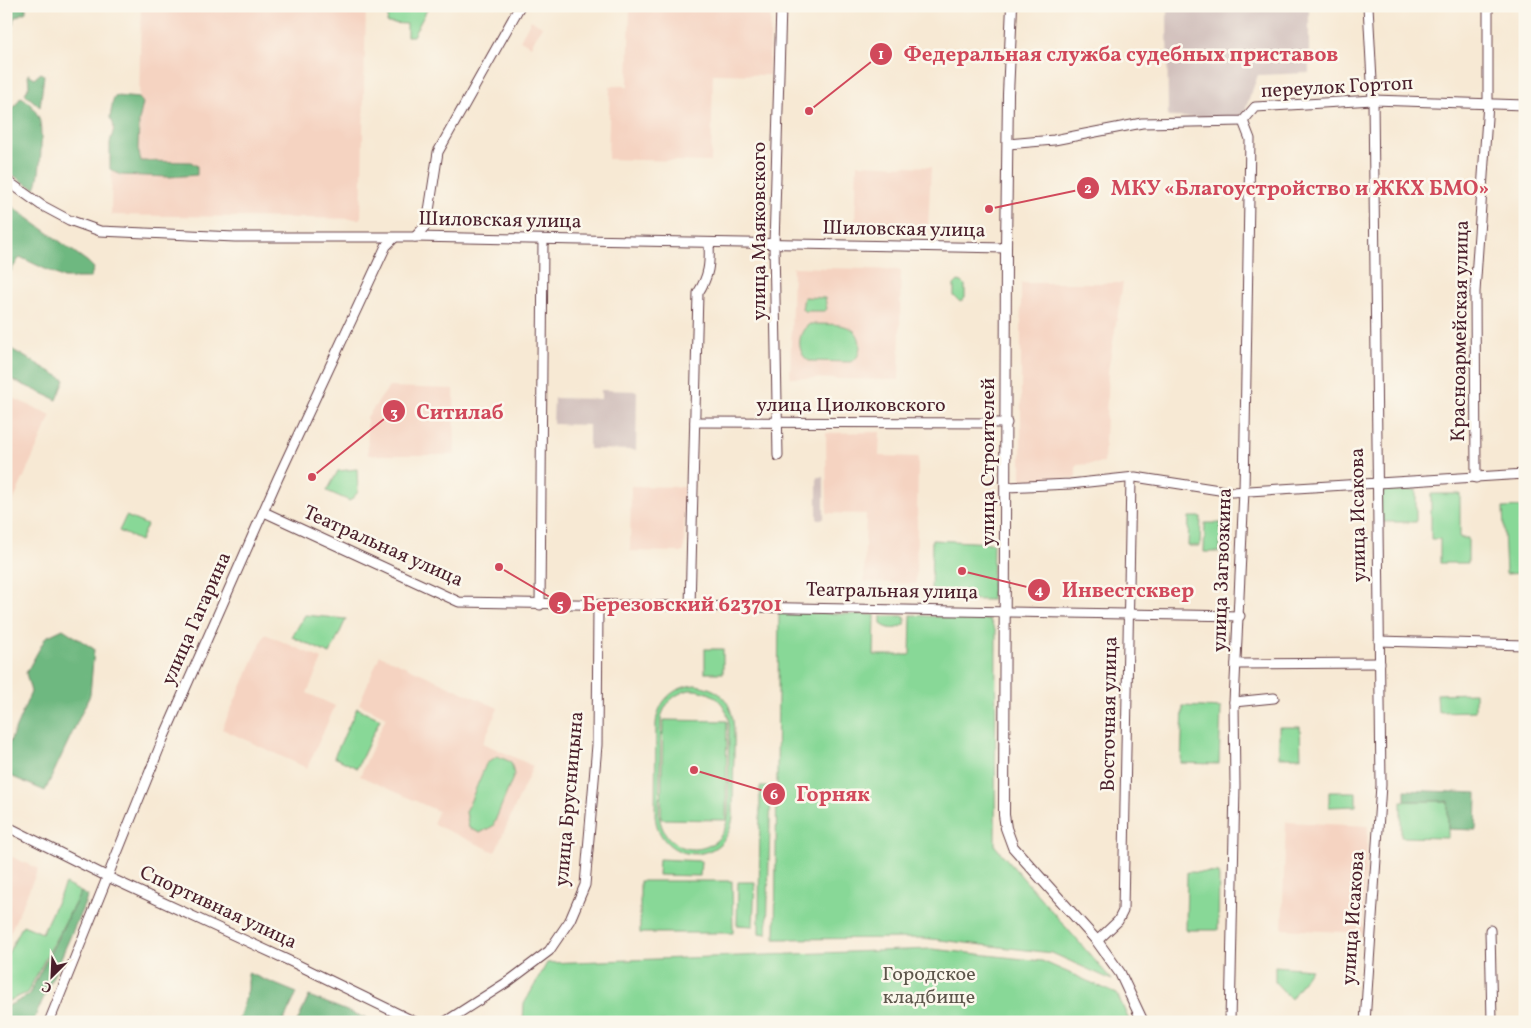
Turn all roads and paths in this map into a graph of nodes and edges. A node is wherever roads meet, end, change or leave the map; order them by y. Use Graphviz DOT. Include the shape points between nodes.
graph roads {
  1 [pos="520,6"];
  2 [pos="781,6"];
  3 [pos="1012,6"];
  4 [pos="1368,6"];
  5 [pos="1488,6"];
  6 [pos="1373,100"];
  7 [pos="1488,103"];
  8 [pos="1525,105"];
  9 [pos="1243,122"];
  10 [pos="1008,144"];
  11 [pos="6,180"];
  12 [pos="415,237"];
  13 [pos="394,238"];
  14 [pos="543,240"];
  15 [pos="709,244"];
  16 [pos="774,245"];
  17 [pos="1006,248"];
  18 [pos="695,422"];
  19 [pos="778,423"];
  20 [pos="1007,423"];
  21 [pos="778,456"];
  22 [pos="1525,474"];
  23 [pos="1131,478"];
  24 [pos="1476,478"];
  25 [pos="1376,484"];
  26 [pos="1007,487"];
  27 [pos="1244,491"];
  28 [pos="264,512"];
  29 [pos="540,604"];
  30 [pos="598,606"];
  31 [pos="690,607"];
  32 [pos="1005,612"];
  33 [pos="1129,615"];
  34 [pos="1240,616"];
  35 [pos="1379,641"];
  36 [pos="1525,645"];
  37 [pos="1380,663"];
  38 [pos="1236,664"];
  39 [pos="1274,698"];
  40 [pos="1234,702"];
  41 [pos="6,826"];
  42 [pos="108,877"];
  43 [pos="1490,930"];
  44 [pos="1098,941"];
  45 [pos="401,1019"];
  46 [pos="49,1022"];
  47 [pos="416,1022"];
  48 [pos="445,1022"];
  49 [pos="1143,1022"];
  50 [pos="1230,1022"];
  51 [pos="1365,1022"];
  52 [pos="1492,1022"];
  1 -- 12 [label="street" via="438,152 427,224"];
  2 -- 16 [label="street, улица Маяковского"];
  3 -- 10 [label="main road, улица Строителей"];
  4 -- 6 [label="street, улица Исакова"];
  5 -- 7 [label="street, Красноармейская улица"];
  6 -- 7 [label="street, переулок Гортоп"];
  6 -- 9 [label="street, переулок Гортоп" via="1255,106"];
  6 -- 25 [label="street, улица Исакова"];
  7 -- 8 [label="street, переулок Гортоп"];
  7 -- 24 [label="street, Красноармейская улица" via="1475,292"];
  9 -- 10 [label="street, переулок Гортоп" via="1142,122 1054,140"];
  9 -- 27 [label="street, улица Загвозкина" via="1250,139"];
  10 -- 17 [label="main road, улица Строителей"];
  11 -- 13 [label="street, Шиловская улица" via="41,205 100,231 235,237"];
  12 -- 13 [label="street, Шиловская улица"];
  12 -- 14 [label="street, Шиловская улица"];
  13 -- 28 [label="street, улица Гагарина" via="386,246"];
  14 -- 15 [label="street, Шиловская улица"];
  14 -- 29 [label="street"];
  15 -- 16 [label="street, Шиловская улица"];
  15 -- 18 [label="street" via="710,268 698,292"];
  16 -- 17 [label="street, Шиловская улица"];
  16 -- 19 [label="street, улица Маяковского"];
  17 -- 20 [label="main road, улица Строителей"];
  18 -- 19 [label="street, улица Циолковского"];
  18 -- 31 [label="street"];
  19 -- 20 [label="street, улица Циолковского"];
  19 -- 21 [label="street, улица Маяковского"];
  20 -- 26 [label="main road, улица Строителей"];
  22 -- 24 [label="street"];
  23 -- 26 [label="street"];
  23 -- 27 [label="street"];
  23 -- 33 [label="street, Восточная улица"];
  24 -- 25 [label="street"];
  25 -- 27 [label="street"];
  25 -- 35 [label="street, улица Исакова"];
  26 -- 32 [label="main road, улица Строителей"];
  27 -- 34 [label="street, улица Загвозкина"];
  28 -- 29 [label="street, Театральная улица" via="459,602"];
  28 -- 42 [label="street, улица Гагарина" via="159,748"];
  29 -- 30 [label="street, Театральная улица"];
  30 -- 31 [label="street, Театральная улица"];
  30 -- 48 [label="street, улица Брусницына" via="597,745 585,884 570,920 549,951"];
  31 -- 32 [label="street, Театральная улица"];
  32 -- 33 [label="street, Театральная улица"];
  32 -- 44 [label="main road, улица Строителей" via="1004,806 1007,834 1018,855"];
  33 -- 34 [label="street, Театральная улица"];
  33 -- 44 [label="street, Восточная улица" via="1123,911 1118,921"];
  34 -- 38 [label="street, улица Загвозкина"];
  35 -- 36 [label="street"];
  35 -- 37 [label="street, улица Исакова"];
  37 -- 38 [label="street"];
  37 -- 51 [label="street, улица Исакова" via="1381,785"];
  38 -- 40 [label="street, улица Загвозкина"];
  39 -- 40 [label="street"];
  40 -- 50 [label="street, улица Загвозкина"];
  41 -- 42 [label="street, Спортивная улица"];
  42 -- 45 [label="street, Спортивная улица" via="283,958"];
  42 -- 46 [label="street, улица Гагарина"];
  43 -- 52 [label="street"];
  44 -- 49 [label="main road, улица Строителей" via="1120,973"];
  45 -- 47 [label="street, Спортивная улица"];
}
